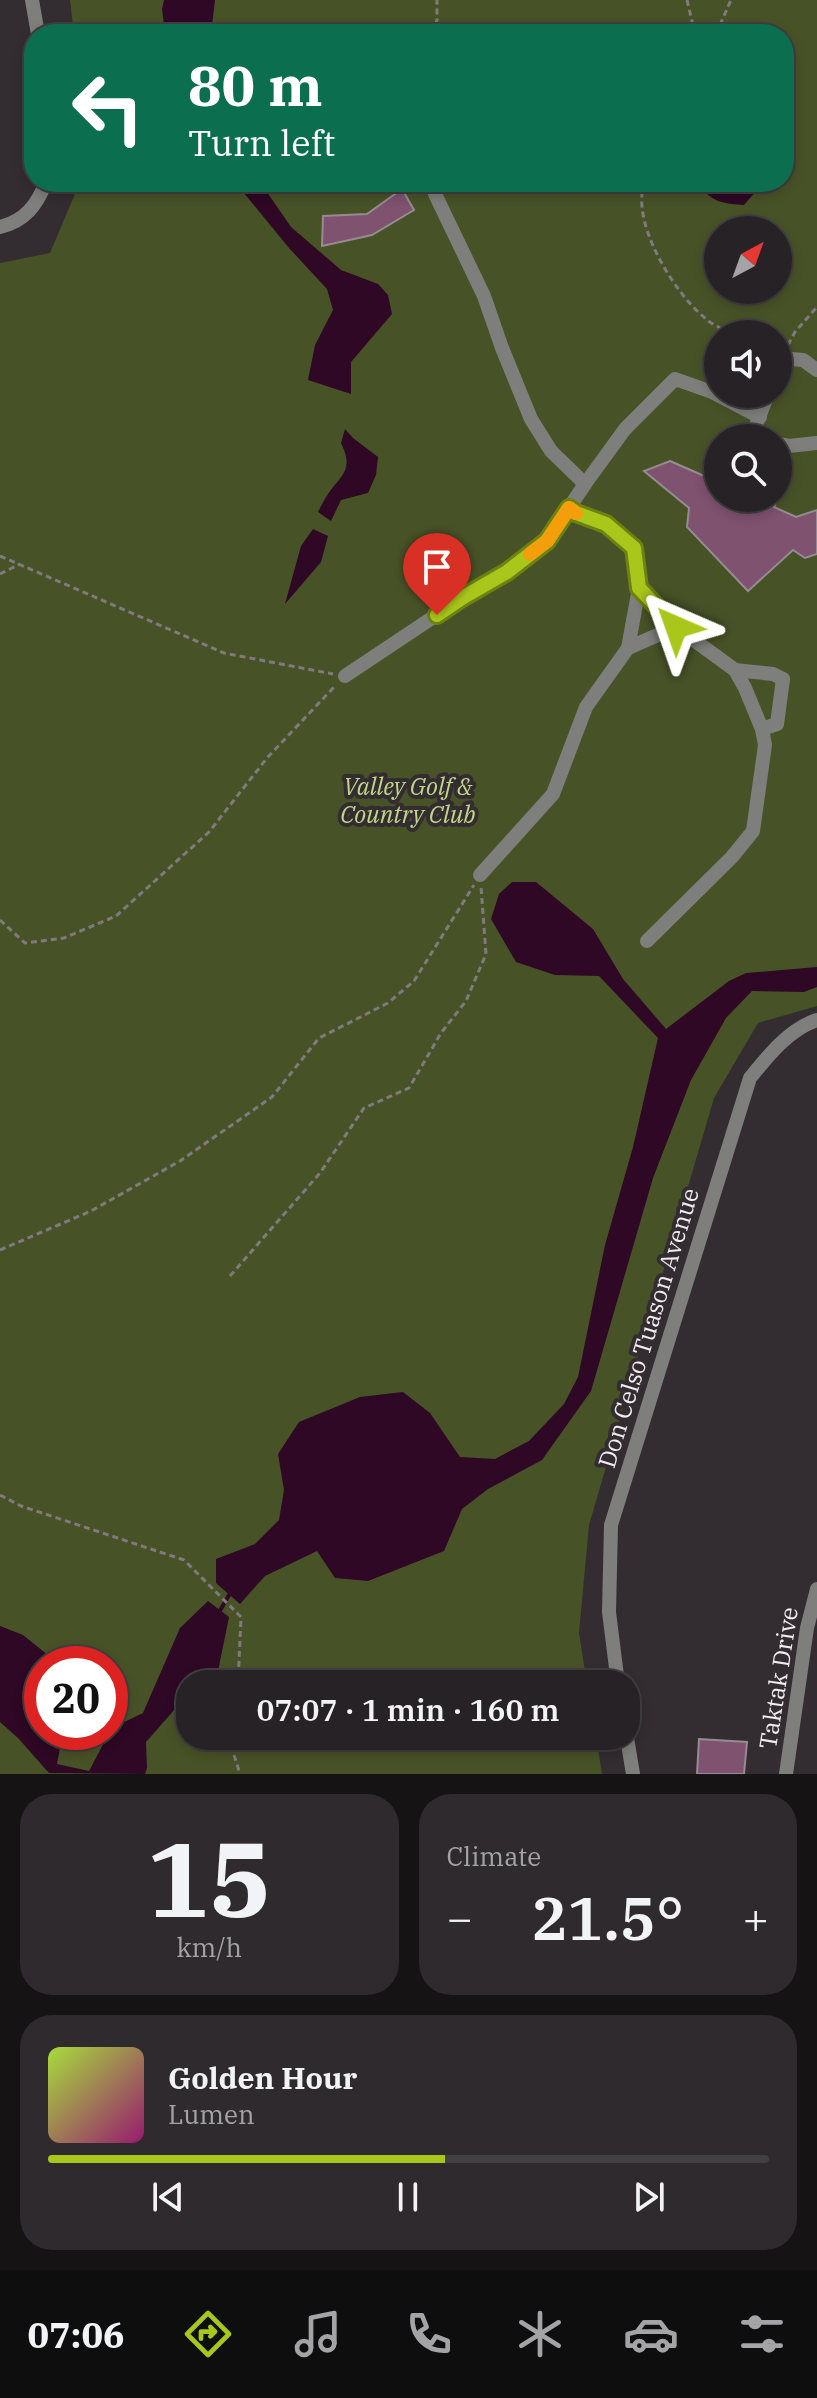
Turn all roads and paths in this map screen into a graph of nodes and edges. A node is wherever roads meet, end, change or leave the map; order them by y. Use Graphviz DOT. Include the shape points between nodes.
graph roads {
  1 [pos="32,0"];
  2 [pos="437,0"];
  3 [pos="687,0"];
  4 [pos="731,0"];
  5 [pos="36,24"];
  6 [pos="436,24"];
  7 [pos="693,24"];
  8 [pos="720,24"];
  9 [pos="42,192"];
  10 [pos="641,192"];
  11 [pos="435,194"];
  12 [pos="0,227"];
  13 [pos="817,307"];
  14 [pos="708,320"];
  15 [pos="792,338"];
  16 [pos="792,361"];
  17 [pos="817,370"];
  18 [pos="763,408"];
  19 [pos="760,417"];
  20 [pos="757,424"];
  21 [pos="817,443"];
  22 [pos="792,446"];
  23 [pos="585,484"];
  24 [pos="569,508"];
  25 [pos="0,556"];
  26 [pos="20,564"];
  27 [pos="0,574"];
  28 [pos="639,588"];
  29 [pos="676,627"];
  30 [pos="628,648"];
  31 [pos="735,670"];
  32 [pos="345,676"];
  33 [pos="762,729"];
  34 [pos="480,875"];
  35 [pos="0,920"];
  36 [pos="647,941"];
  37 [pos="817,1020"];
  38 [pos="0,1250"];
  39 [pos="230,1276"];
  40 [pos="0,1495"];
  41 [pos="817,1589"];
  42 [pos="239,1670"];
  43 [pos="616,1670"];
  44 [pos="232,1750"];
  45 [pos="629,1750"];
  46 [pos="240,1774"];
  47 [pos="633,1774"];
  48 [pos="786,1774"];
  1 -- 5 [label="street"];
  2 -- 6 [label="path"];
  3 -- 7 [label="path"];
  4 -- 8 [label="path"];
  9 -- 12 [label="street" via="39,202 14,224"];
  10 -- 14 [label="path" via="645,231 676,287"];
  11 -- 23 [label="street" via="484,296 531,419 551,451"];
  13 -- 15 [label="path"];
  16 -- 17 [label="street" via="803,360"];
  18 -- 19 [label="street"];
  19 -- 20 [label="street"];
  19 -- 23 [label="street" via="675,379 625,429"];
  21 -- 22 [label="street"];
  23 -- 24 [label="street"];
  24 -- 28 [label="street" via="606,524 634,548"];
  24 -- 32 [label="street" via="547,541 507,572"];
  25 -- 26 [label="path"];
  26 -- 27 [label="path"];
  26 -- 32 [label="path" via="224,653"];
  28 -- 29 [label="street"];
  28 -- 30 [label="street"];
  29 -- 30 [label="street"];
  29 -- 31 [label="street"];
  30 -- 34 [label="street" via="586,707 553,794"];
  31 -- 33 [label="street"];
  31 -- 33 [label="street" via="783,679 777,724"];
  32 -- 35 [label="path" via="267,758 209,832 116,916 64,938 25,943"];
  33 -- 36 [label="street" via="763,771 753,831"];
  34 -- 38 [label="path" via="414,981 388,1003 319,1038 272,1097 180,1161 91,1211"];
  34 -- 39 [label="path" via="486,954 466,1001 409,1088 364,1108 320,1173"];
  37 -- 43 [label="street, Don Celso Tuason Avenue" via="774,1049 750,1078 615,1512 609,1612"];
  40 -- 42 [label="path" via="184,1560 241,1617"];
  41 -- 48 [label="street, Taktak Drive"];
  44 -- 46 [label="path"];
  45 -- 47 [label="street"];
}
